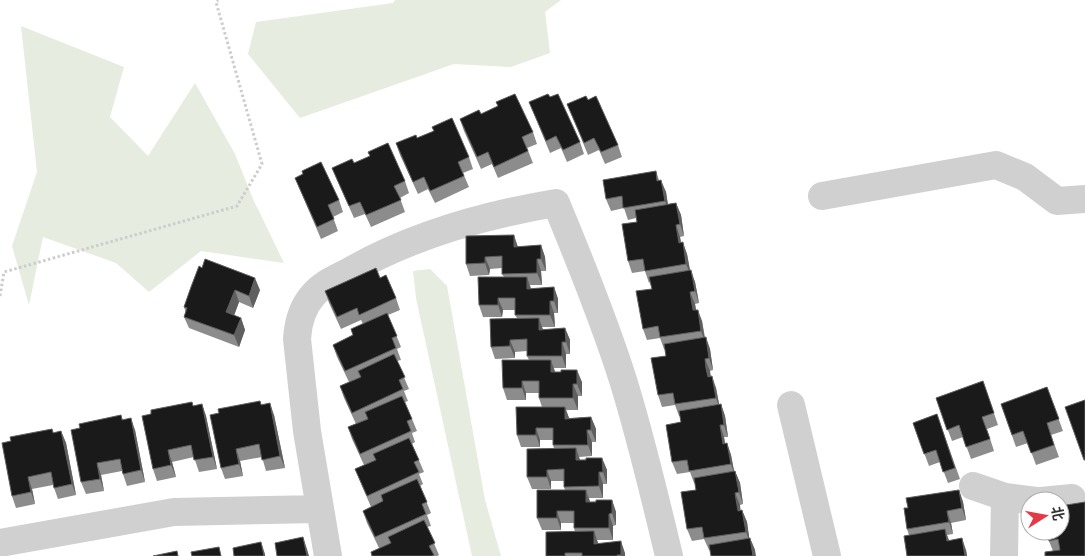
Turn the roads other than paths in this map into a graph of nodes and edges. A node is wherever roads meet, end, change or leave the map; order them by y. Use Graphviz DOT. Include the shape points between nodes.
graph roads {
  1 [pos="822,196"];
  2 [pos="1085,199"];
  3 [pos="791,405"];
  4 [pos="973,486"];
  5 [pos="1005,497"];
  6 [pos="1020,499"];
  7 [pos="319,510"];
  8 [pos="0,544"];
  9 [pos="328,556"];
  10 [pos="669,556"];
  11 [pos="827,556"];
  12 [pos="1004,556"];
  1 -- 2 [label="lane" via="996,165 1025,177 1057,201"];
  3 -- 11 [label="lane"];
  4 -- 5 [label="lane"];
  5 -- 6 [label="lane"];
  5 -- 12 [label="lane"];
  7 -- 8 [label="lane" via="174,512"];
  7 -- 9 [label="lane"];
  7 -- 10 [label="lane" via="297,339 301,314 315,293 360,265 436,232 476,219 556,203 622,379"];
}
